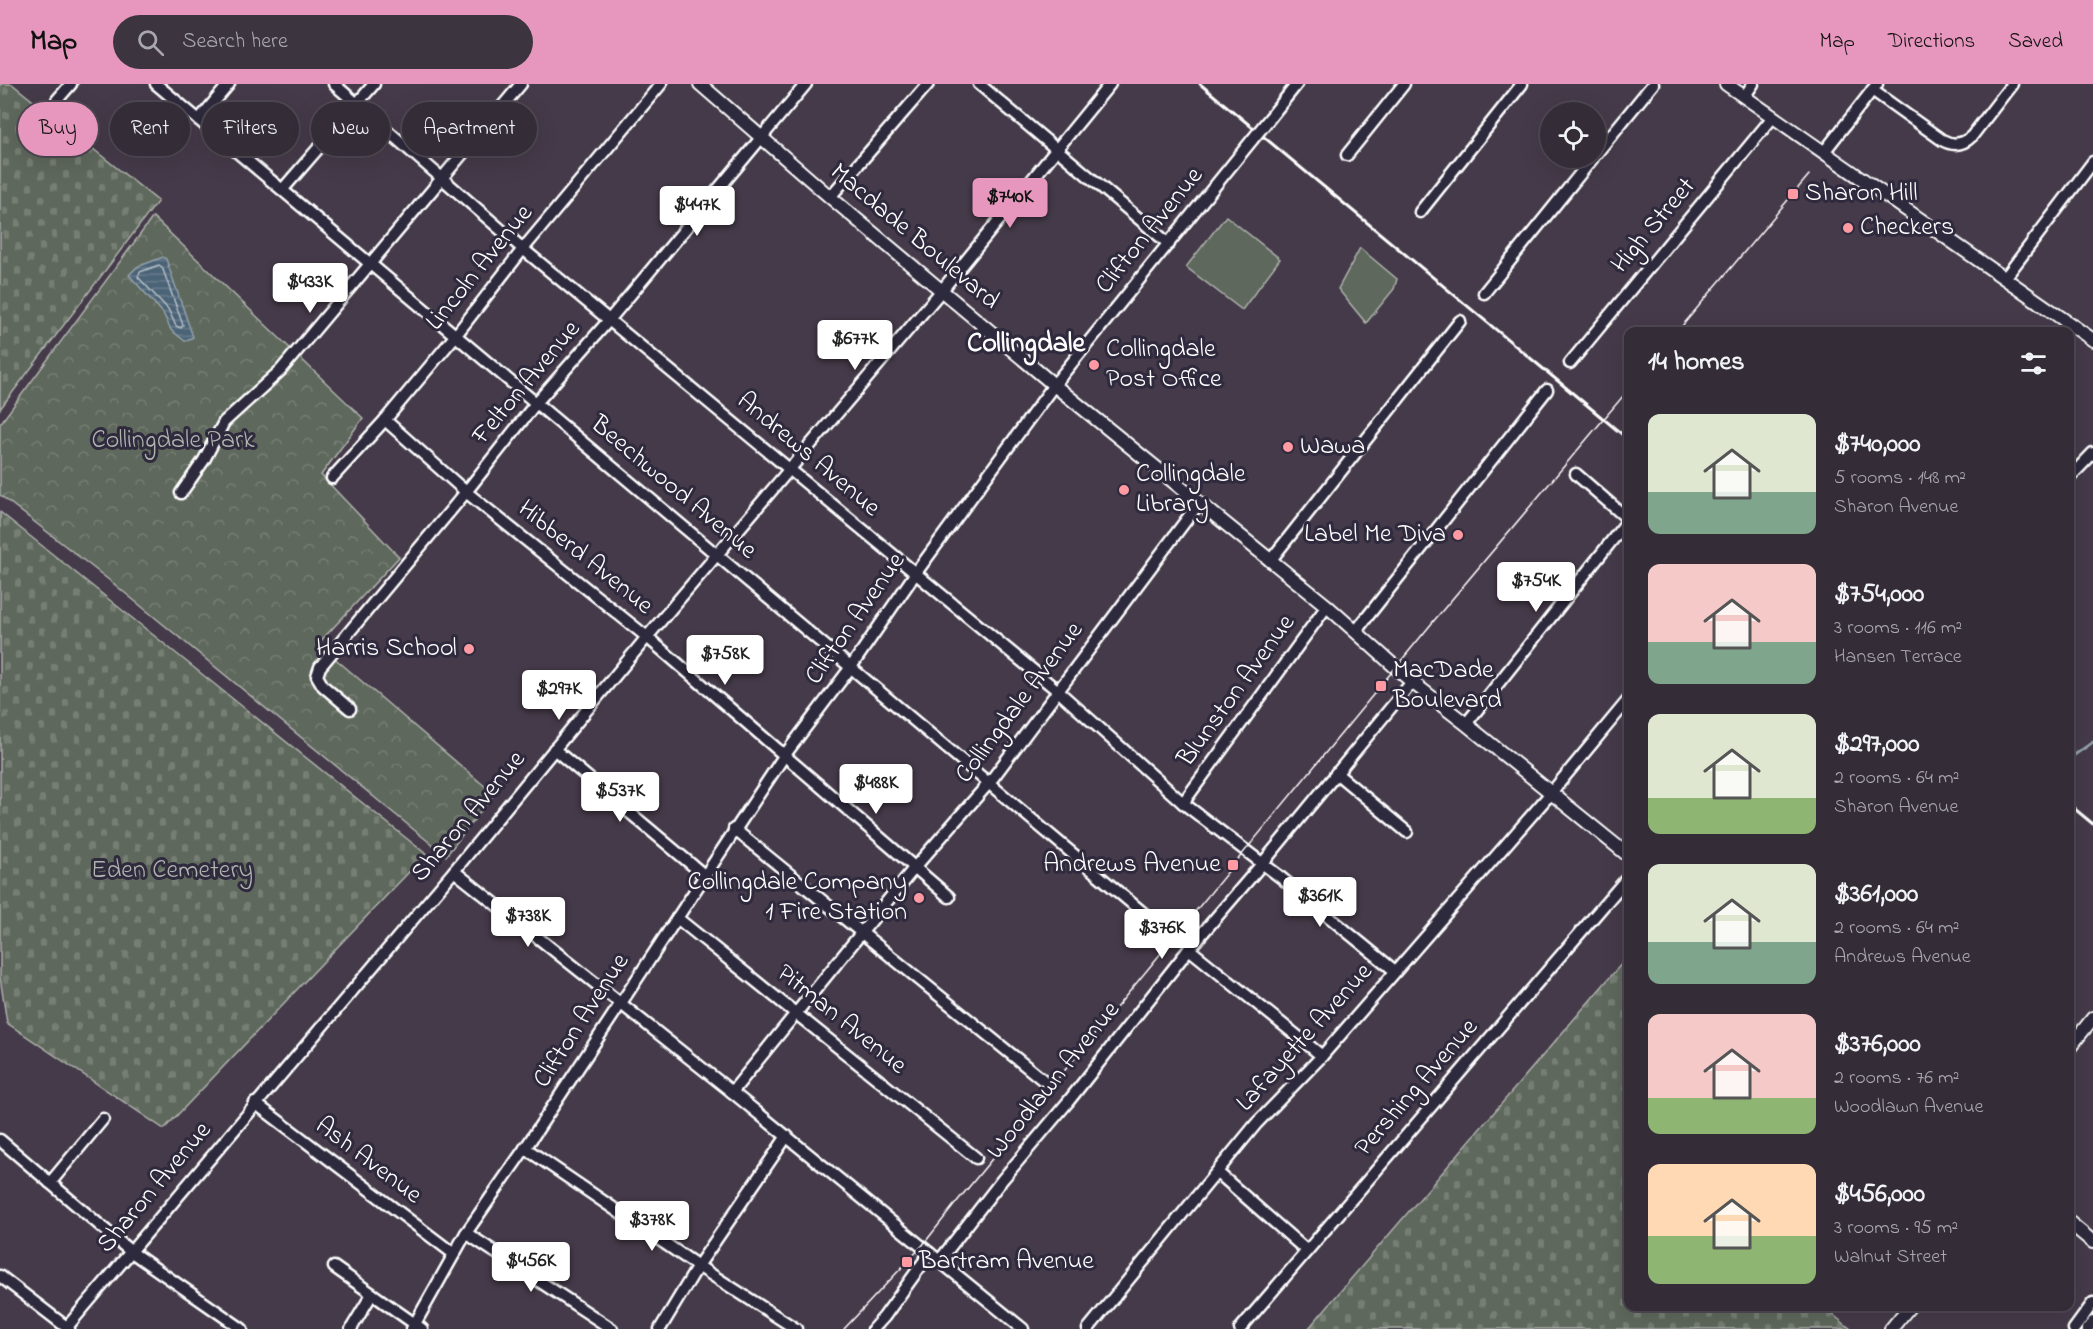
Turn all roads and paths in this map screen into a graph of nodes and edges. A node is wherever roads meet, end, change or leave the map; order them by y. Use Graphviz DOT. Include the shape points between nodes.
graph roads {
  1 [pos="71,84"];
  2 [pos="156,84"];
  3 [pos="229,84"];
  4 [pos="334,84"];
  5 [pos="374,84"];
  6 [pos="522,84"];
  7 [pos="662,84"];
  8 [pos="700,84"];
  9 [pos="806,84"];
  10 [pos="928,84"];
  11 [pos="979,84"];
  12 [pos="1110,84"];
  13 [pos="1297,84"];
  14 [pos="1404,84"];
  15 [pos="1522,84"];
  16 [pos="1653,84"];
  17 [pos="1726,84"];
  18 [pos="1753,84"];
  19 [pos="2012,84"];
  20 [pos="1874,87"];
  21 [pos="1744,97"];
  22 [pos="57,100"];
  23 [pos="356,102"];
  24 [pos="358,102"];
  25 [pos="1773,117"];
  26 [pos="199,120"];
  27 [pos="390,133"];
  28 [pos="762,137"];
  29 [pos="1606,142"];
  30 [pos="1055,149"];
  31 [pos="1824,152"];
  32 [pos="1347,155"];
  33 [pos="311,156"];
  34 [pos="2093,162"];
  35 [pos="1585,168"];
  36 [pos="442,180"];
  37 [pos="283,189"];
  38 [pos="830,197"];
  39 [pos="1420,212"];
  40 [pos="1169,244"];
  41 [pos="523,249"];
  42 [pos="370,263"];
  43 [pos="2005,278"];
  44 [pos="942,290"];
  45 [pos="1484,293"];
  46 [pos="610,319"];
  47 [pos="1460,321"];
  48 [pos="2068,327"];
  49 [pos="2074,330"];
  50 [pos="456,335"];
  51 [pos="2093,340"];
  52 [pos="1570,363"];
  53 [pos="1054,385"];
  54 [pos="1547,390"];
  55 [pos="537,403"];
  56 [pos="385,420"];
  57 [pos="2093,453"];
  58 [pos="790,471"];
  59 [pos="2074,473"];
  60 [pos="1576,474"];
  61 [pos="332,478"];
  62 [pos="466,492"];
  63 [pos="181,493"];
  64 [pos="1199,503"];
  65 [pos="1624,516"];
  66 [pos="1624,526"];
  67 [pos="717,555"];
  68 [pos="1270,561"];
  69 [pos="915,574"];
  70 [pos="1327,606"];
  71 [pos="1356,631"];
  72 [pos="647,637"];
  73 [pos="851,667"];
  74 [pos="1412,682"];
  75 [pos="1058,691"];
  76 [pos="1624,705"];
  77 [pos="350,709"];
  78 [pos="1467,724"];
  79 [pos="554,749"];
  80 [pos="784,756"];
  81 [pos="1336,773"];
  82 [pos="989,783"];
  83 [pos="1551,793"];
  84 [pos="1183,803"];
  85 [pos="734,829"];
  86 [pos="1407,832"];
  87 [pos="1624,849"];
  88 [pos="1262,864"];
  89 [pos="915,867"];
  90 [pos="454,871"];
  91 [pos="704,875"];
  92 [pos="1624,882"];
  93 [pos="949,897"];
  94 [pos="677,918"];
  95 [pos="1160,927"];
  96 [pos="863,933"];
  97 [pos="1189,949"];
  98 [pos="1395,971"];
  99 [pos="621,1003"];
  100 [pos="797,1014"];
  101 [pos="2093,1018"];
  102 [pos="2074,1042"];
  103 [pos="1322,1056"];
  104 [pos="1043,1080"];
  105 [pos="732,1092"];
  106 [pos="255,1103"];
  107 [pos="103,1119"];
  108 [pos="787,1137"];
  109 [pos="0,1140"];
  110 [pos="525,1148"];
  111 [pos="976,1158"];
  112 [pos="1217,1172"];
  113 [pos="50,1183"];
  114 [pos="2074,1226"];
  115 [pos="466,1233"];
  116 [pos="2093,1242"];
  117 [pos="130,1251"];
  118 [pos="1307,1251"];
  119 [pos="930,1253"];
  120 [pos="454,1254"];
  121 [pos="940,1260"];
  122 [pos="698,1266"];
  123 [pos="334,1267"];
  124 [pos="0,1276"];
  125 [pos="372,1294"];
  126 [pos="2093,1304"];
  127 [pos="1906,1311"];
  128 [pos="2093,1322"];
  129 [pos="68,1328"];
  130 [pos="417,1328"];
  131 [pos="243,1329"];
  132 [pos="351,1329"];
  133 [pos="612,1329"];
  134 [pos="660,1329"];
  135 [pos="796,1329"];
  136 [pos="873,1329"];
  137 [pos="1023,1329"];
  138 [pos="1088,1329"];
  139 [pos="1240,1329"];
  140 [pos="1891,1329"];
  141 [pos="2074,1329"];
  142 [pos="2087,1329"];
  1 -- 22 [label="street"];
  2 -- 26 [label="street, Beechwood Avenue"];
  3 -- 26 [label="street"];
  4 -- 23 [label="street, Andrews Avenue"];
  5 -- 24 [label="street"];
  6 -- 36 [label="street"];
  7 -- 41 [label="street, Lincoln Avenue"];
  8 -- 28 [label="main road, Macdade Boulevard"];
  9 -- 28 [label="street, Felton Avenue"];
  10 -- 38 [label="street"];
  11 -- 30 [label="street"];
  12 -- 30 [label="street, Sharon Avenue"];
  13 -- 40 [label="street, Clifton Avenue, bridge"];
  14 -- 32 [label="street"];
  15 -- 39 [label="street"];
  16 -- 29 [label="street"];
  17 -- 21 [label="main road"];
  18 -- 21 [label="street"];
  19 -- 20 [label="street" via="1972,136 1954,144 1942,140"];
  20 -- 31 [label="street"];
  21 -- 25 [label="main road"];
  25 -- 31 [label="main road"];
  25 -- 52 [label="street, High Street"];
  26 -- 37 [label="street, Beechwood Avenue"];
  27 -- 36 [label="street, Andrews Avenue"];
  28 -- 38 [label="main road, Macdade Boulevard"];
  28 -- 46 [label="street, Felton Avenue"];
  30 -- 40 [label="street"];
  30 -- 44 [label="street, Sharon Avenue"];
  31 -- 43 [label="main road"];
  33 -- 37 [label="street"];
  34 -- 43 [label="street"];
  35 -- 45 [label="street"];
  36 -- 41 [label="street, Andrews Avenue"];
  36 -- 42 [label="street"];
  37 -- 42 [label="street, Beechwood Avenue"];
  38 -- 44 [label="main road, Macdade Boulevard"];
  40 -- 53 [label="street, Clifton Avenue"];
  41 -- 46 [label="street, Andrews Avenue"];
  41 -- 50 [label="street, Lincoln Avenue"];
  42 -- 50 [label="street, Beechwood Avenue"];
  42 -- 63 [label="street" via="280,370 224,422"];
  43 -- 48 [label="main road"];
  44 -- 53 [label="main road, Macdade Boulevard"];
  44 -- 58 [label="street, Sharon Avenue"];
  46 -- 55 [label="street, Felton Avenue"];
  46 -- 58 [label="street, Andrews Avenue"];
  47 -- 68 [label="street"];
  49 -- 51 [label="main road"];
  50 -- 55 [label="street, Beechwood Avenue"];
  50 -- 56 [label="street, Lincoln Avenue"];
  53 -- 64 [label="main road, Macdade Boulevard"];
  53 -- 69 [label="street, Clifton Avenue"];
  54 -- 71 [label="street"];
  55 -- 62 [label="street, Felton Avenue"];
  55 -- 67 [label="street, Beechwood Avenue"];
  56 -- 61 [label="street, Lincoln Avenue"];
  56 -- 62 [label="street, Hibberd Avenue"];
  57 -- 59 [label="street"];
  58 -- 67 [label="street, Sharon Avenue"];
  58 -- 69 [label="street, Andrews Avenue"];
  60 -- 65 [label="street"];
  62 -- 72 [label="street, Hibberd Avenue"];
  62 -- 77 [label="street, Felton Avenue" via="320,667 317,676 323,686"];
  64 -- 68 [label="main road, Macdade Boulevard"];
  64 -- 75 [label="street, Collingdale Avenue"];
  66 -- 78 [label="street"];
  67 -- 72 [label="street, Sharon Avenue"];
  67 -- 73 [label="street, Beechwood Avenue"];
  68 -- 70 [label="main road, Macdade Boulevard"];
  69 -- 73 [label="street, Clifton Avenue"];
  69 -- 75 [label="street, Andrews Avenue"];
  70 -- 71 [label="main road, Macdade Boulevard"];
  70 -- 84 [label="street, Blunston Avenue"];
  71 -- 74 [label="main road, Macdade Boulevard"];
  72 -- 79 [label="street, Sharon Avenue"];
  72 -- 80 [label="street, Hibberd Avenue"];
  73 -- 80 [label="street, Clifton Avenue"];
  73 -- 82 [label="street, Beechwood Avenue"];
  74 -- 78 [label="main road, Macdade Boulevard"];
  74 -- 81 [label="street, Woodlawn Avenue"];
  75 -- 82 [label="street, Collingdale Avenue"];
  75 -- 84 [label="street, Andrews Avenue"];
  76 -- 83 [label="street, Lafayette Avenue"];
  78 -- 83 [label="main road, Macdade Boulevard"];
  79 -- 90 [label="street, Sharon Avenue"];
  79 -- 91 [label="street"];
  80 -- 85 [label="street, Clifton Avenue"];
  80 -- 89 [label="street, Hibberd Avenue"];
  81 -- 86 [label="street"];
  81 -- 88 [label="street, Woodlawn Avenue"];
  82 -- 89 [label="street, Collingdale Avenue"];
  82 -- 95 [label="street, Beechwood Avenue"];
  83 -- 87 [label="main road, Macdade Boulevard"];
  83 -- 98 [label="street, Lafayette Avenue"];
  84 -- 88 [label="street, Andrews Avenue"];
  85 -- 91 [label="street, Clifton Avenue"];
  85 -- 96 [label="street"];
  88 -- 97 [label="street, Woodlawn Avenue"];
  88 -- 98 [label="street, Andrews Avenue"];
  89 -- 93 [label="street, Hibberd Avenue"];
  89 -- 96 [label="street, Collingdale Avenue"];
  90 -- 99 [label="street"];
  90 -- 106 [label="street, Sharon Avenue"];
  91 -- 94 [label="street, Clifton Avenue"];
  92 -- 118 [label="street, Pershing Avenue"];
  94 -- 99 [label="street, Clifton Avenue"];
  94 -- 100 [label="street, Pitman Avenue"];
  96 -- 100 [label="street, Collingdale Avenue"];
  96 -- 104 [label="street"];
  97 -- 103 [label="street"];
  97 -- 121 [label="street, Woodlawn Avenue"];
  98 -- 103 [label="street, Lafayette Avenue"];
  99 -- 105 [label="street"];
  99 -- 110 [label="street, Clifton Avenue"];
  100 -- 105 [label="street, Collingdale Avenue"];
  100 -- 111 [label="street, Pitman Avenue"];
  101 -- 102 [label="main road"];
  103 -- 112 [label="street, Lafayette Avenue" via="1256,1124"];
  105 -- 108 [label="street"];
  106 -- 117 [label="street, Sharon Avenue"];
  106 -- 120 [label="street, Ash Avenue"];
  107 -- 113 [label="street"];
  108 -- 119 [label="street"];
  108 -- 122 [label="street"];
  109 -- 113 [label="street"];
  110 -- 115 [label="street, Clifton Avenue"];
  110 -- 122 [label="street"];
  112 -- 118 [label="street"];
  112 -- 138 [label="street, Lafayette Avenue"];
  113 -- 117 [label="street"];
  114 -- 116 [label="main road"];
  115 -- 120 [label="street, Clifton Avenue"];
  115 -- 133 [label="street"];
  117 -- 129 [label="street, Sharon Avenue"];
  117 -- 131 [label="street"];
  118 -- 139 [label="street, Pershing Avenue"];
  119 -- 121 [label="street"];
  119 -- 136 [label="street"];
  120 -- 130 [label="street, Clifton Avenue"];
  121 -- 137 [label="street"];
  122 -- 134 [label="street"];
  122 -- 135 [label="street"];
  123 -- 125 [label="street"];
  124 -- 129 [label="street"];
  125 -- 130 [label="street"];
  125 -- 132 [label="street"];
  126 -- 141 [label="street"];
  127 -- 140 [label="main road"];
  128 -- 142 [label="street"];
}
